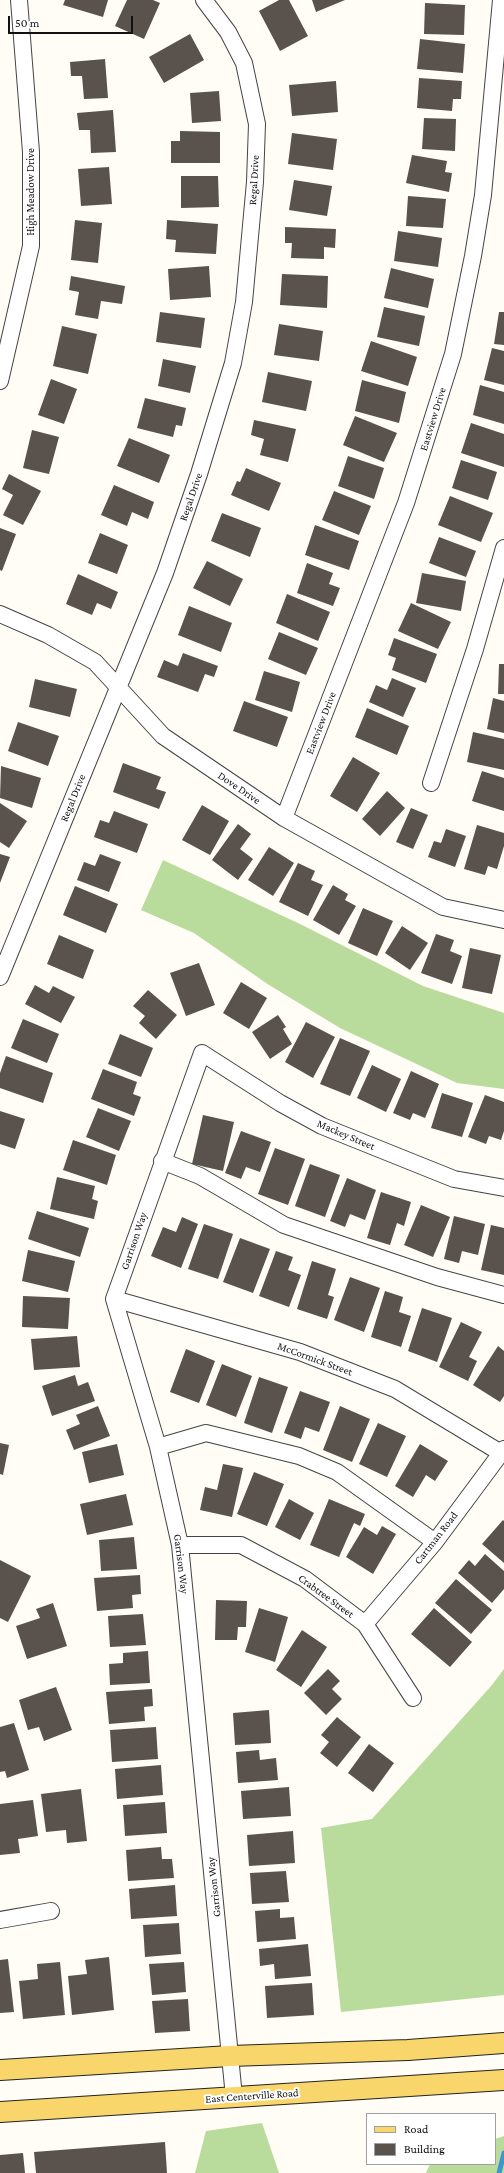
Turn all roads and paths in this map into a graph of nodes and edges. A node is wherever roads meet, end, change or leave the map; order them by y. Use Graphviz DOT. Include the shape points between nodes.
graph roads {
  1 [pos="19,0"];
  2 [pos="501,0"];
  3 [pos="209,2"];
  4 [pos="0,381"];
  5 [pos="504,548"];
  6 [pos="0,614"];
  7 [pos="118,687"];
  8 [pos="431,783"];
  9 [pos="284,818"];
  10 [pos="504,920"];
  11 [pos="0,977"];
  12 [pos="202,1053"];
  13 [pos="162,1161"];
  14 [pos="504,1188"];
  15 [pos="504,1295"];
  16 [pos="114,1299"];
  17 [pos="158,1447"];
  18 [pos="502,1451"];
  19 [pos="435,1542"];
  20 [pos="180,1545"];
  21 [pos="365,1624"];
  22 [pos="413,1698"];
  23 [pos="51,1911"];
  24 [pos="0,1920"];
  25 [pos="504,2043"];
  26 [pos="230,2056"];
  27 [pos="0,2070"];
  28 [pos="504,2080"];
  29 [pos="234,2097"];
  30 [pos="0,2112"];
  1 -- 4 [label="street, High Meadow Drive" via="32,152 31,246"];
  2 -- 9 [label="street, Eastview Drive" via="483,195 453,354 406,503"];
  3 -- 7 [label="street, Regal Drive" via="244,64 257,124 255,182 244,302 233,363 199,474 165,573"];
  5 -- 8 [label="street" via="475,649"];
  6 -- 7 [label="street, Dove Drive" via="48,635 95,662"];
  7 -- 9 [label="street, Dove Drive" via="163,736"];
  7 -- 11 [label="street, Regal Drive"];
  9 -- 10 [label="street, Dove Drive" via="444,907"];
  12 -- 13 [label="street, Garrison Way"];
  12 -- 14 [label="street, Mackey Street" via="280,1103 322,1126 454,1178"];
  13 -- 15 [label="street" via="200,1176 284,1225 437,1278"];
  13 -- 16 [label="street, Garrison Way"];
  16 -- 17 [label="street, Garrison Way"];
  16 -- 18 [label="street, McCormick Street" via="300,1352 395,1389"];
  17 -- 19 [label="street" via="206,1433 300,1456 337,1472"];
  17 -- 20 [label="street, Garrison Way"];
  18 -- 19 [label="street, Cartman Road"];
  19 -- 21 [label="street, Cartman Road"];
  20 -- 21 [label="street, Crabtree Street" via="241,1545 305,1578"];
  20 -- 26 [label="street, Garrison Way"];
  21 -- 22 [label="street, Crabtree Street"];
  23 -- 24 [label="street"];
  25 -- 26 [label="main road" via="408,2050"];
  26 -- 27 [label="main road"];
  26 -- 29 [label="street, Garrison Way"];
  28 -- 29 [label="main road, East Centerville Road"];
  29 -- 30 [label="main road, East Centerville Road"];
}
